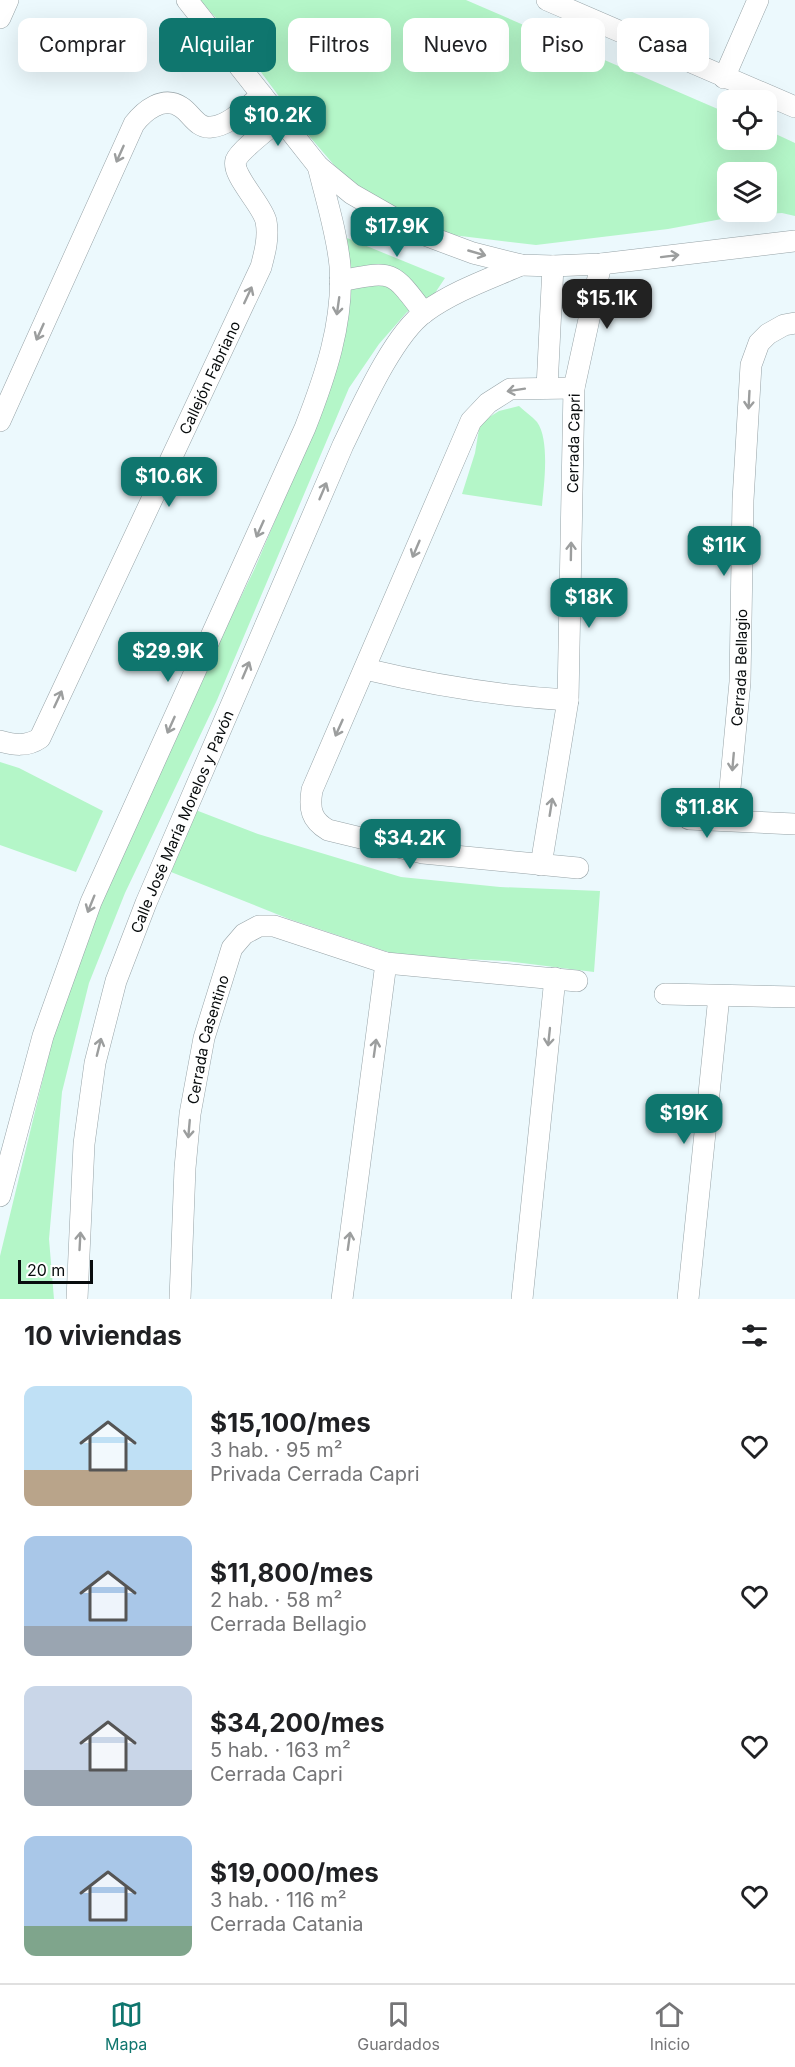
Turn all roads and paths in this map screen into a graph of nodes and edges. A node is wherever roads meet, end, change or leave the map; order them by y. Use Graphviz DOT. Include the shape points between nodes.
graph roads {
  1 [pos="8,0"];
  2 [pos="187,0"];
  3 [pos="547,0"];
  4 [pos="758,0"];
  5 [pos="0,18"];
  6 [pos="724,78"];
  7 [pos="262,95"];
  8 [pos="795,107"];
  9 [pos="280,119"];
  10 [pos="318,166"];
  11 [pos="795,241"];
  12 [pos="601,264"];
  13 [pos="521,265"];
  14 [pos="553,266"];
  15 [pos="340,281"];
  16 [pos="424,313"];
  17 [pos="795,323"];
  18 [pos="547,388"];
  19 [pos="574,388"];
  20 [pos="0,421"];
  21 [pos="365,669"];
  22 [pos="568,700"];
  23 [pos="0,741"];
  24 [pos="689,819"];
  25 [pos="727,820"];
  26 [pos="795,824"];
  27 [pos="542,865"];
  28 [pos="578,868"];
  29 [pos="386,963"];
  30 [pos="555,978"];
  31 [pos="577,981"];
  32 [pos="665,994"];
  33 [pos="719,996"];
  34 [pos="795,997"];
  35 [pos="0,1197"];
  36 [pos="77,1299"];
  37 [pos="180,1299"];
  38 [pos="342,1299"];
  39 [pos="522,1299"];
  40 [pos="688,1299"];
  1 -- 5 [label="street"];
  2 -- 7 [label="street"];
  3 -- 6 [label="street"];
  4 -- 6 [label="street"];
  6 -- 8 [label="street"];
  7 -- 9 [label="street"];
  7 -- 20 [label="street, one-way" via="231,119 208,128 180,105 161,103 142,113"];
  9 -- 10 [label="street"];
  23 -- 9 [label="street, Callejón Fabriano, one-way" via="17,745 40,738 261,267 266,249 266,221 236,163"];
  10 -- 13 [label="street, one-way" via="352,194 422,234"];
  10 -- 15 [label="street"];
  12 -- 11 [label="street, one-way"];
  12 -- 14 [label="street"];
  12 -- 19 [label="street"];
  13 -- 14 [label="street"];
  13 -- 16 [label="street, Calle José María Morelos y Pavón" via="459,292"];
  14 -- 18 [label="street"];
  15 -- 16 [label="street" via="383,274 394,278"];
  15 -- 35 [label="street, one-way" via="326,372 305,428 91,902 43,1036"];
  36 -- 16 [label="street, Calle José María Morelos y Pavón, one-way" via="84,1144 95,1063 116,981 343,445 375,380 410,327"];
  17 -- 25 [label="street, Cerrada Bellagio, one-way" via="768,334 759,343 751,365 743,500 740,682"];
  18 -- 19 [label="street, Cerrada Capri"];
  18 -- 21 [label="street, Cerrada Capri, one-way" via="510,389 488,403 471,421"];
  22 -- 19 [label="street, Cerrada Capri, one-way"];
  21 -- 22 [label="street" via="516,697"];
  21 -- 27 [label="street, Cerrada Capri, one-way" via="312,790 312,812 318,825 423,853"];
  27 -- 22 [label="street, Cerrada Capri, one-way"];
  24 -- 25 [label="street"];
  25 -- 26 [label="street"];
  27 -- 28 [label="street"];
  29 -- 30 [label="street, Cerrada Casentino"];
  29 -- 37 [label="street, Cerrada Casentino, one-way" via="274,926 244,934 232,948 204,1038 190,1114"];
  38 -- 29 [label="street, one-way"];
  30 -- 31 [label="street, Cerrada Casentino"];
  30 -- 39 [label="street, one-way"];
  32 -- 33 [label="street"];
  33 -- 34 [label="street"];
  33 -- 40 [label="street"];
}
